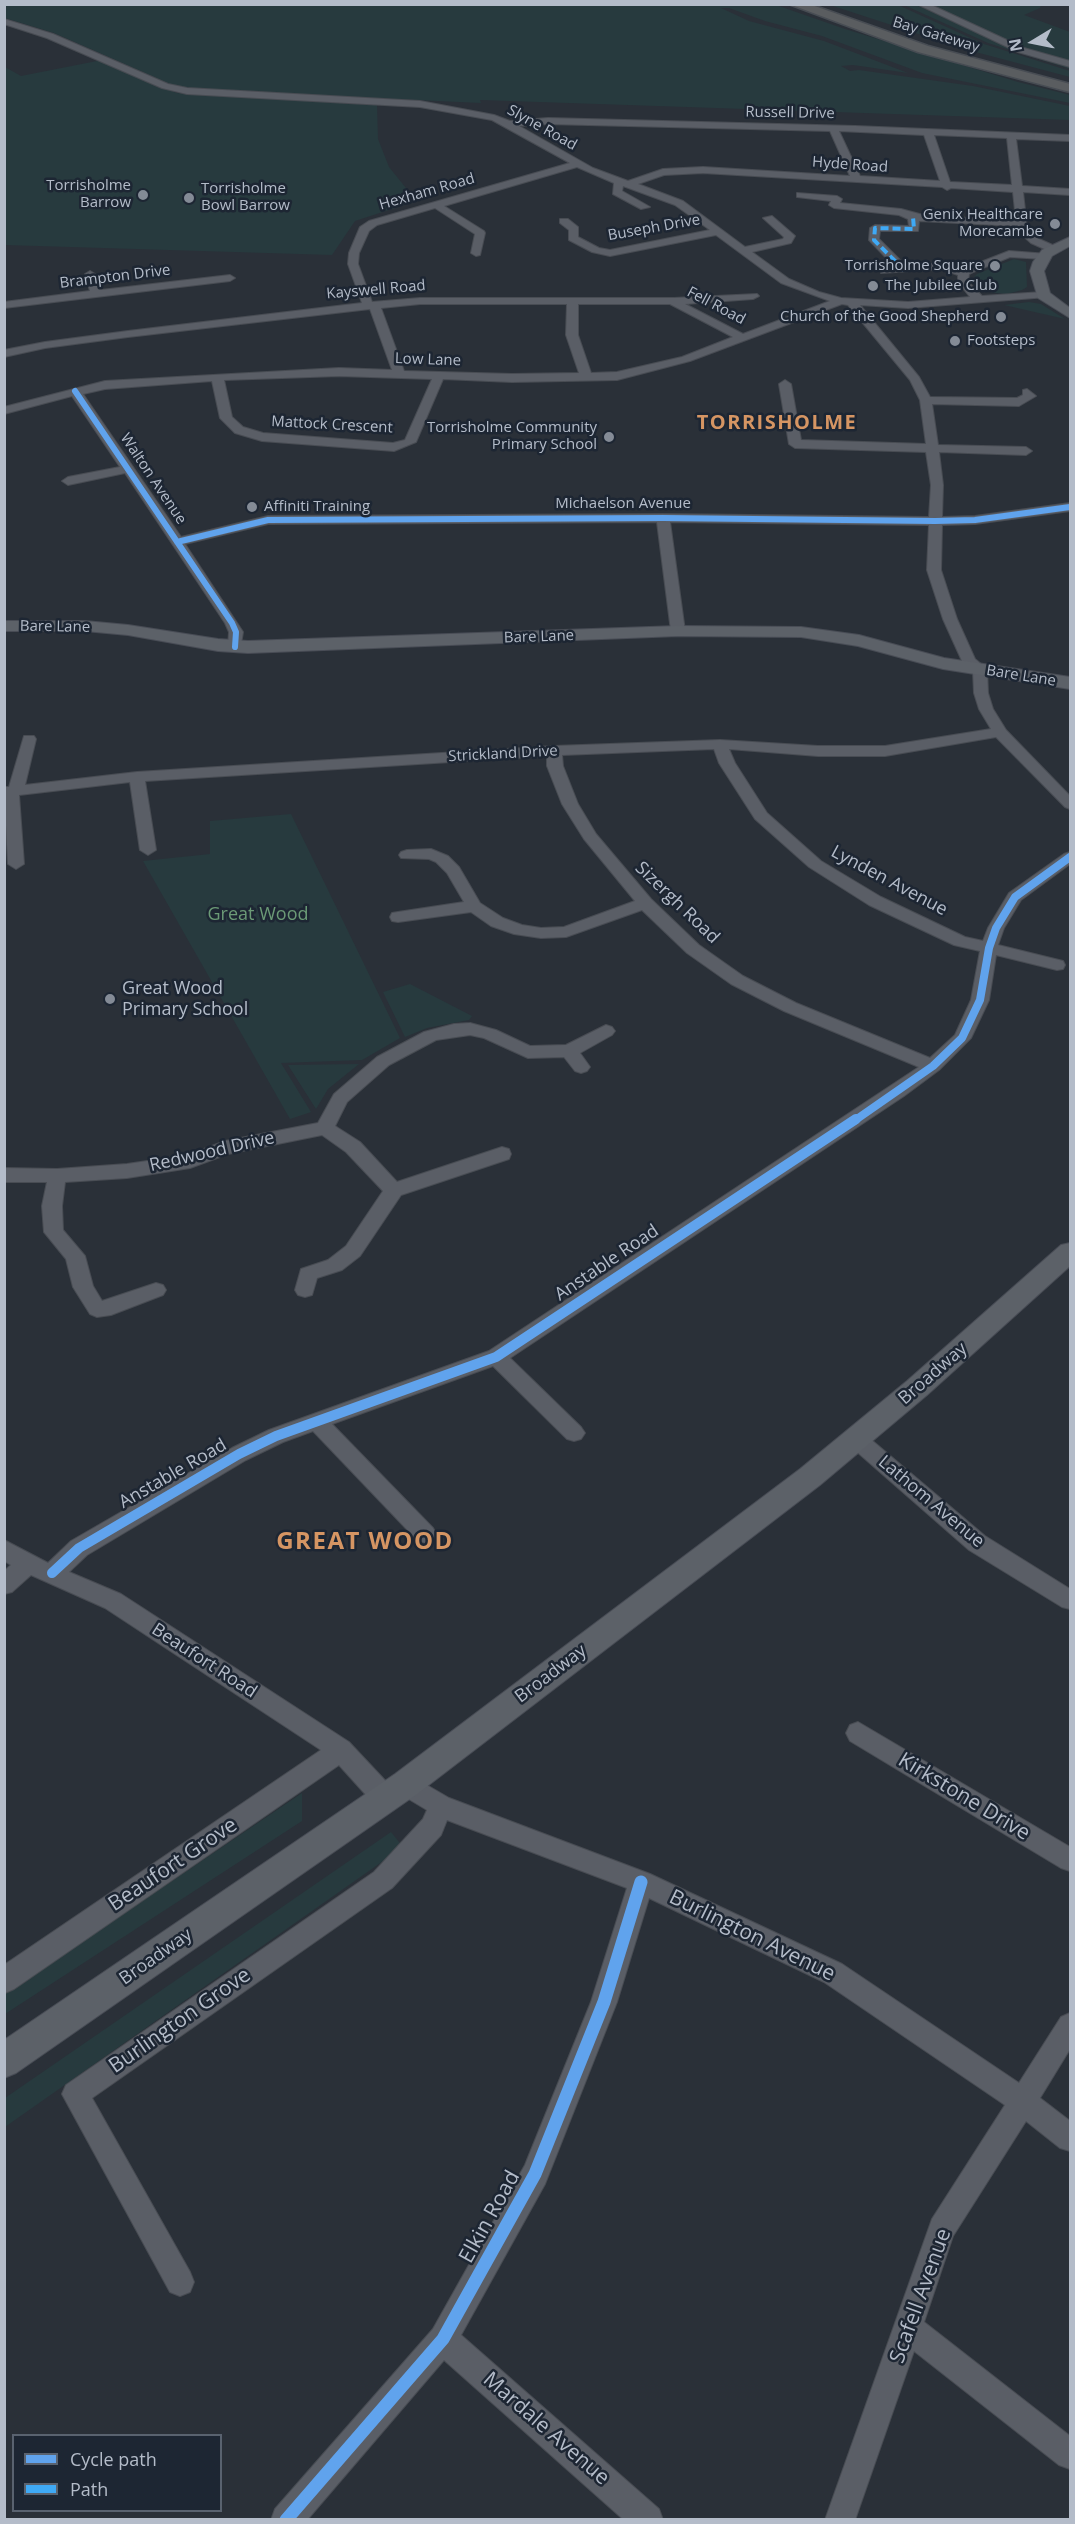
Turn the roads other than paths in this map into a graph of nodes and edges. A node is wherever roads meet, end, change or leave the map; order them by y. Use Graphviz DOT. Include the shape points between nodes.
graph roads {
  1 [pos="795,4"];
  2 [pos="816,4"];
  3 [pos="921,4"];
  4 [pos="4,21"];
  5 [pos="1071,64"];
  6 [pos="1071,82"];
  7 [pos="1071,88"];
  8 [pos="509,124"];
  9 [pos="834,130"];
  10 [pos="928,132"];
  11 [pos="1011,135"];
  12 [pos="1071,138"];
  13 [pos="577,164"];
  14 [pos="857,180"];
  15 [pos="624,182"];
  16 [pos="947,187"];
  17 [pos="1017,190"];
  18 [pos="1071,192"];
  19 [pos="801,195"];
  20 [pos="436,205"];
  21 [pos="645,207"];
  22 [pos="768,218"];
  23 [pos="913,218"];
  24 [pos="564,222"];
  25 [pos="1020,223"];
  26 [pos="718,232"];
  27 [pos="1071,241"];
  28 [pos="744,250"];
  29 [pos="1048,252"];
  30 [pos="476,253"];
  31 [pos="904,270"];
  32 [pos="885,271"];
  33 [pos="964,273"];
  34 [pos="90,274"];
  35 [pos="230,278"];
  36 [pos="97,295"];
  37 [pos="1043,295"];
  38 [pos="753,296"];
  39 [pos="979,300"];
  40 [pos="674,301"];
  41 [pos="573,302"];
  42 [pos="846,302"];
  43 [pos="4,305"];
  44 [pos="371,306"];
  45 [pos="1071,314"];
  46 [pos="743,338"];
  47 [pos="4,354"];
  48 [pos="399,373"];
  49 [pos="439,375"];
  50 [pos="217,377"];
  51 [pos="586,377"];
  52 [pos="785,384"];
  53 [pos="75,391"];
  54 [pos="1027,393"];
  55 [pos="926,400"];
  56 [pos="6,407"];
  57 [pos="933,446"];
  58 [pos="1026,451"];
  59 [pos="128,469"];
  60 [pos="68,481"];
  61 [pos="1071,507"];
  62 [pos="663,518"];
  63 [pos="935,521"];
  64 [pos="177,542"];
  65 [pos="4,626"];
  66 [pos="678,631"];
  67 [pos="235,646"];
  68 [pos="980,669"];
  69 [pos="1071,683"];
  70 [pos="1000,732"];
  71 [pos="28,739"];
  72 [pos="720,744"];
  73 [pos="554,751"];
  74 [pos="137,777"];
  75 [pos="10,791"];
  76 [pos="1071,804"];
  77 [pos="148,850"];
  78 [pos="406,855"];
  79 [pos="1071,857"];
  80 [pos="16,864"];
  81 [pos="645,903"];
  82 [pos="474,906"];
  83 [pos="398,917"];
  84 [pos="989,948"];
  85 [pos="1057,965"];
  86 [pos="606,1031"];
  87 [pos="569,1052"];
  88 [pos="933,1066"];
  89 [pos="581,1067"];
  90 [pos="325,1128"];
  91 [pos="502,1154"];
  92 [pos="4,1175"];
  93 [pos="57,1176"];
  94 [pos="394,1190"];
  95 [pos="1071,1252"];
  96 [pos="303,1276"];
  97 [pos="156,1290"];
  98 [pos="496,1357"];
  99 [pos="318,1423"];
  100 [pos="574,1433"];
  101 [pos="855,1438"];
  102 [pos="424,1534"];
  103 [pos="4,1549"];
  104 [pos="28,1564"];
  105 [pos="52,1573"];
  106 [pos="4,1585"];
  107 [pos="1071,1600"];
  108 [pos="858,1733"];
  109 [pos="341,1750"];
  110 [pos="396,1791"];
  111 [pos="441,1806"];
  112 [pos="1071,1860"];
  113 [pos="641,1882"];
  114 [pos="5,1980"];
  115 [pos="1071,2026"];
  116 [pos="4,2061"];
  117 [pos="1024,2102"];
  118 [pos="1071,2138"];
  119 [pos="180,2282"];
  120 [pos="908,2328"];
  121 [pos="443,2339"];
  122 [pos="1071,2454"];
  123 [pos="286,2520"];
  124 [pos="648,2520"];
  125 [pos="840,2520"];
  1 -- 7 [label="highway, Bay Gateway" via="923,49"];
  2 -- 6 [label="highway, Bay Gateway" via="943,47"];
  3 -- 5 [label="street" via="1021,50"];
  4 -- 8 [label="street, Slyne Road" via="50,36 165,86 187,91 420,104 475,113"];
  8 -- 9 [label="street, Russell Drive" via="548,121"];
  8 -- 13 [label="street, Slyne Road"];
  9 -- 10 [label="street, Russell Drive"];
  9 -- 14 [label="street"];
  10 -- 11 [label="street, Russell Drive"];
  10 -- 16 [label="street"];
  11 -- 12 [label="street, Russell Drive"];
  11 -- 17 [label="street"];
  13 -- 15 [label="street, Slyne Road"];
  13 -- 20 [label="street, Hexham Road"];
  14 -- 15 [label="street, Hyde Road" via="703,170 663,172"];
  14 -- 16 [label="street, Hyde Road"];
  15 -- 21 [label="street" via="617,192"];
  15 -- 26 [label="street, Slyne Road" via="679,204"];
  16 -- 17 [label="street, Hyde Road"];
  17 -- 18 [label="street, Hyde Road"];
  17 -- 25 [label="street"];
  19 -- 23 [label="street" via="837,199 834,205 902,212"];
  20 -- 30 [label="street" via="480,233"];
  20 -- 44 [label="street, Hexham Road" via="364,229 352,264"];
  22 -- 28 [label="street" via="790,236 787,241"];
  23 -- 25 [label="street"];
  23 -- 31 [label="street" via="914,229 875,228 874,240"];
  24 -- 26 [label="street, Buseph Drive" via="574,229 573,238 610,253"];
  25 -- 29 [label="street" via="1029,237"];
  26 -- 28 [label="street, Slyne Road"];
  27 -- 29 [label="main road"];
  28 -- 42 [label="street, Slyne Road" via="792,285"];
  29 -- 33 [label="street" via="1009,254"];
  29 -- 37 [label="main road" via="1037,271"];
  31 -- 32 [label="street"];
  31 -- 33 [label="street" via="942,266"];
  33 -- 39 [label="street" via="963,282"];
  34 -- 36 [label="street"];
  35 -- 36 [label="street, Brampton Drive"];
  36 -- 43 [label="street, Brampton Drive"];
  37 -- 39 [label="street, Slyne Road"];
  37 -- 45 [label="main road"];
  38 -- 40 [label="street, Kayswell Road"];
  39 -- 42 [label="street, Slyne Road" via="908,305"];
  40 -- 41 [label="street, Kayswell Road"];
  40 -- 46 [label="street, Fell Road"];
  41 -- 44 [label="street, Kayswell Road" via="436,300"];
  41 -- 51 [label="street" via="572,335"];
  42 -- 46 [label="street, Low Lane"];
  42 -- 55 [label="street" via="915,379"];
  44 -- 47 [label="street, Kayswell Road" via="66,342"];
  44 -- 48 [label="street, Hexham Road"];
  46 -- 51 [label="street, Low Lane" via="632,374"];
  48 -- 49 [label="street, Low Lane"];
  48 -- 50 [label="street, Low Lane"];
  49 -- 50 [label="street, Mattock Crescent" via="410,442 394,447 262,437 239,430 226,418"];
  49 -- 51 [label="street, Low Lane"];
  50 -- 53 [label="street, Low Lane" via="142,381"];
  52 -- 57 [label="street" via="795,444"];
  53 -- 56 [label="street, Low Lane"];
  53 -- 59 [label="street, Walton Avenue"];
  54 -- 55 [label="street" via="1030,396 1019,402"];
  55 -- 57 [label="street"];
  57 -- 58 [label="street"];
  57 -- 63 [label="street" via="938,485"];
  59 -- 60 [label="street"];
  59 -- 64 [label="street, Walton Avenue"];
  61 -- 63 [label="street, Michaelson Avenue" via="975,520"];
  62 -- 63 [label="street, Michaelson Avenue"];
  62 -- 64 [label="street, Michaelson Avenue" via="268,520"];
  62 -- 66 [label="street"];
  63 -- 68 [label="street" via="934,570 969,661"];
  64 -- 67 [label="street, Walton Avenue" via="232,624"];
  65 -- 67 [label="main road, Bare Lane" via="107,628"];
  66 -- 67 [label="main road, Bare Lane"];
  66 -- 68 [label="main road, Bare Lane" via="829,635"];
  68 -- 69 [label="main road, Bare Lane"];
  68 -- 70 [label="street" via="986,709"];
  70 -- 72 [label="street, Strickland Drive" via="885,751"];
  70 -- 76 [label="street"];
  71 -- 75 [label="street"];
  72 -- 73 [label="street, Strickland Drive"];
  72 -- 84 [label="street, Lynden Avenue" via="727,763 761,816 815,864 886,906 960,940"];
  73 -- 74 [label="street, Strickland Drive"];
  73 -- 81 [label="street, Sizergh Road" via="555,766 570,804 602,853"];
  74 -- 75 [label="street, Strickland Drive"];
  74 -- 77 [label="street"];
  75 -- 80 [label="street"];
  78 -- 82 [label="street" via="442,859"];
  79 -- 84 [label="street, Anstable Road" via="1015,897"];
  81 -- 82 [label="street" via="566,932 541,933 497,922"];
  81 -- 88 [label="street, Sizergh Road" via="693,949 737,980 790,1007"];
  82 -- 83 [label="street"];
  84 -- 85 [label="street, Lynden Avenue"];
  84 -- 88 [label="street, Anstable Road" via="980,1000 962,1038"];
  86 -- 87 [label="street"];
  87 -- 89 [label="street"];
  87 -- 90 [label="street" via="528,1052 471,1029 430,1036 383,1061 340,1098"];
  88 -- 98 [label="street, Anstable Road"];
  90 -- 93 [label="street, Redwood Drive" via="225,1148 190,1161"];
  90 -- 94 [label="street" via="353,1147"];
  91 -- 94 [label="street"];
  92 -- 93 [label="street, Redwood Drive"];
  93 -- 97 [label="street" via="52,1206 54,1232 75,1256 83,1287 97,1309"];
  94 -- 96 [label="street" via="353,1251 335,1265"];
  95 -- 101 [label="main road, Broadway"];
  98 -- 99 [label="street, Anstable Road"];
  98 -- 100 [label="street"];
  99 -- 102 [label="street"];
  99 -- 105 [label="street, Anstable Road" via="276,1436 238,1454 79,1548"];
  101 -- 107 [label="street, Lathom Avenue" via="977,1543"];
  101 -- 110 [label="main road, Broadway" via="801,1484"];
  103 -- 104 [label="street, Beaufort Road"];
  104 -- 105 [label="street, Beaufort Road"];
  104 -- 106 [label="street"];
  105 -- 109 [label="street, Beaufort Road" via="113,1601"];
  108 -- 112 [label="street, Kirkstone Drive"];
  109 -- 110 [label="street, Beaufort Road"];
  109 -- 114 [label="street, Beaufort Grove"];
  110 -- 111 [label="street, Burlington Avenue"];
  110 -- 116 [label="main road, Broadway"];
  111 -- 113 [label="street, Burlington Avenue"];
  111 -- 119 [label="street, Burlington Grove" via="432,1827 383,1880 75,2094"];
  113 -- 117 [label="street, Burlington Avenue" via="833,1973"];
  113 -- 121 [label="street, Elkin Road" via="604,2002 535,2174"];
  115 -- 117 [label="street, Scafell Avenue"];
  117 -- 118 [label="street, Burlington Avenue"];
  117 -- 120 [label="street, Scafell Avenue" via="942,2229"];
  120 -- 122 [label="street"];
  120 -- 125 [label="street, Scafell Avenue"];
  121 -- 123 [label="street, Elkin Road"];
  121 -- 124 [label="street, Mardale Avenue"];
}
